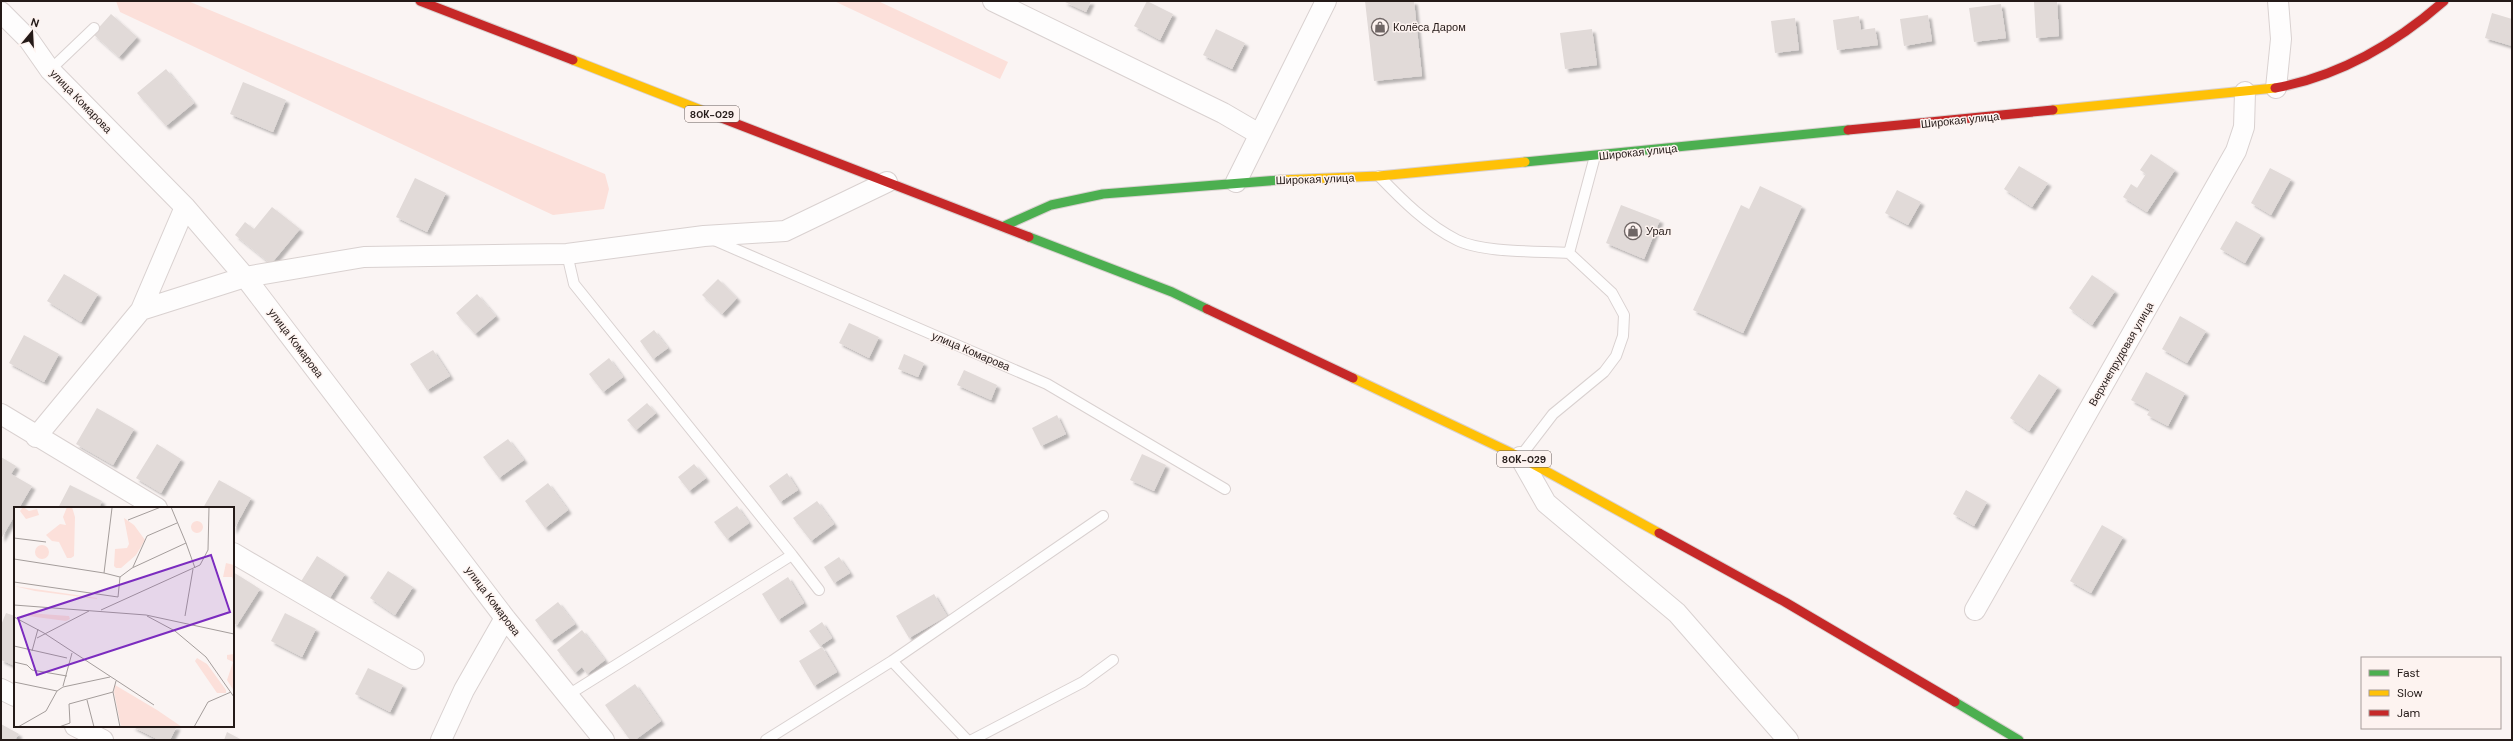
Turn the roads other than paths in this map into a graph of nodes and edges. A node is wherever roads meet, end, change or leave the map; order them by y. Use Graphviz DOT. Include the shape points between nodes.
graph roads {
  1 [pos="420,1"];
  2 [pos="993,1"];
  3 [pos="1326,1"];
  4 [pos="2278,1"];
  5 [pos="2444,1"];
  6 [pos="1,12"];
  7 [pos="94,28"];
  8 [pos="50,70"];
  9 [pos="2276,88"];
  10 [pos="2245,92"];
  11 [pos="1259,134"];
  12 [pos="1595,156"];
  13 [pos="1379,176"];
  14 [pos="888,182"];
  15 [pos="1236,182"];
  16 [pos="185,207"];
  17 [pos="1004,226"];
  18 [pos="704,236"];
  19 [pos="1569,253"];
  20 [pos="567,254"];
  21 [pos="246,277"];
  22 [pos="141,310"];
  23 [pos="1,414"];
  24 [pos="36,437"];
  25 [pos="1520,457"];
  26 [pos="1225,488"];
  27 [pos="155,507"];
  28 [pos="1104,516"];
  29 [pos="234,554"];
  30 [pos="792,556"];
  31 [pos="819,590"];
  32 [pos="1975,610"];
  33 [pos="505,618"];
  34 [pos="414,659"];
  35 [pos="1112,660"];
  36 [pos="892,661"];
  37 [pos="1,689"];
  38 [pos="568,695"];
  39 [pos="14,696"];
  40 [pos="77,727"];
  41 [pos="103,740"];
  42 [pos="441,740"];
  43 [pos="604,740"];
  44 [pos="766,740"];
  45 [pos="967,740"];
  46 [pos="972,740"];
  47 [pos="1788,740"];
  48 [pos="2019,740"];
  1 -- 14 [label="main road, 80К-029"];
  2 -- 11 [label="street" via="1223,113"];
  3 -- 11 [label="street"];
  4 -- 9 [label="street" via="2281,39"];
  5 -- 9 [label="main road" via="2417,26 2382,50 2348,68 2308,82"];
  6 -- 8 [label="street, улица Комарова" via="29,40"];
  7 -- 8 [label="lane"];
  8 -- 16 [label="street, улица Комарова"];
  9 -- 10 [label="main road, Широкая улица"];
  10 -- 12 [label="main road, Широкая улица"];
  10 -- 32 [label="street, Верхнепрудовая улица" via="2244,127 2236,151"];
  11 -- 15 [label="street"];
  12 -- 13 [label="main road, Широкая улица"];
  12 -- 19 [label="lane"];
  13 -- 15 [label="main road, Широкая улица"];
  13 -- 19 [label="lane" via="1407,206 1457,240 1480,247"];
  14 -- 17 [label="main road, 80К-029"];
  14 -- 18 [label="street" via="785,231"];
  15 -- 17 [label="main road, Широкая улица" via="1103,194 1051,205"];
  16 -- 21 [label="street, улица Комарова"];
  16 -- 22 [label="street"];
  17 -- 25 [label="main road, 80К-029" via="1172,292"];
  18 -- 20 [label="street"];
  18 -- 26 [label="lane, улица Комарова" via="1047,384"];
  19 -- 25 [label="lane" via="1612,293 1624,315 1623,336 1616,356 1604,372 1553,414"];
  20 -- 21 [label="street" via="364,256"];
  20 -- 30 [label="lane" via="574,284"];
  21 -- 22 [label="street"];
  21 -- 33 [label="street, улица Комарова"];
  22 -- 24 [label="street"];
  23 -- 24 [label="street"];
  24 -- 27 [label="street"];
  25 -- 47 [label="street" via="1546,503 1677,614"];
  25 -- 48 [label="main road, 80К-029" via="1785,602"];
  28 -- 36 [label="lane"];
  29 -- 34 [label="street"];
  30 -- 31 [label="lane"];
  30 -- 38 [label="lane"];
  33 -- 38 [label="street, улица Комарова"];
  33 -- 42 [label="street" via="464,690"];
  35 -- 46 [label="lane" via="1083,682"];
  36 -- 44 [label="lane"];
  36 -- 45 [label="lane"];
  37 -- 39 [label="street"];
  38 -- 43 [label="street, улица Комарова"];
  40 -- 41 [label="street"];
}
